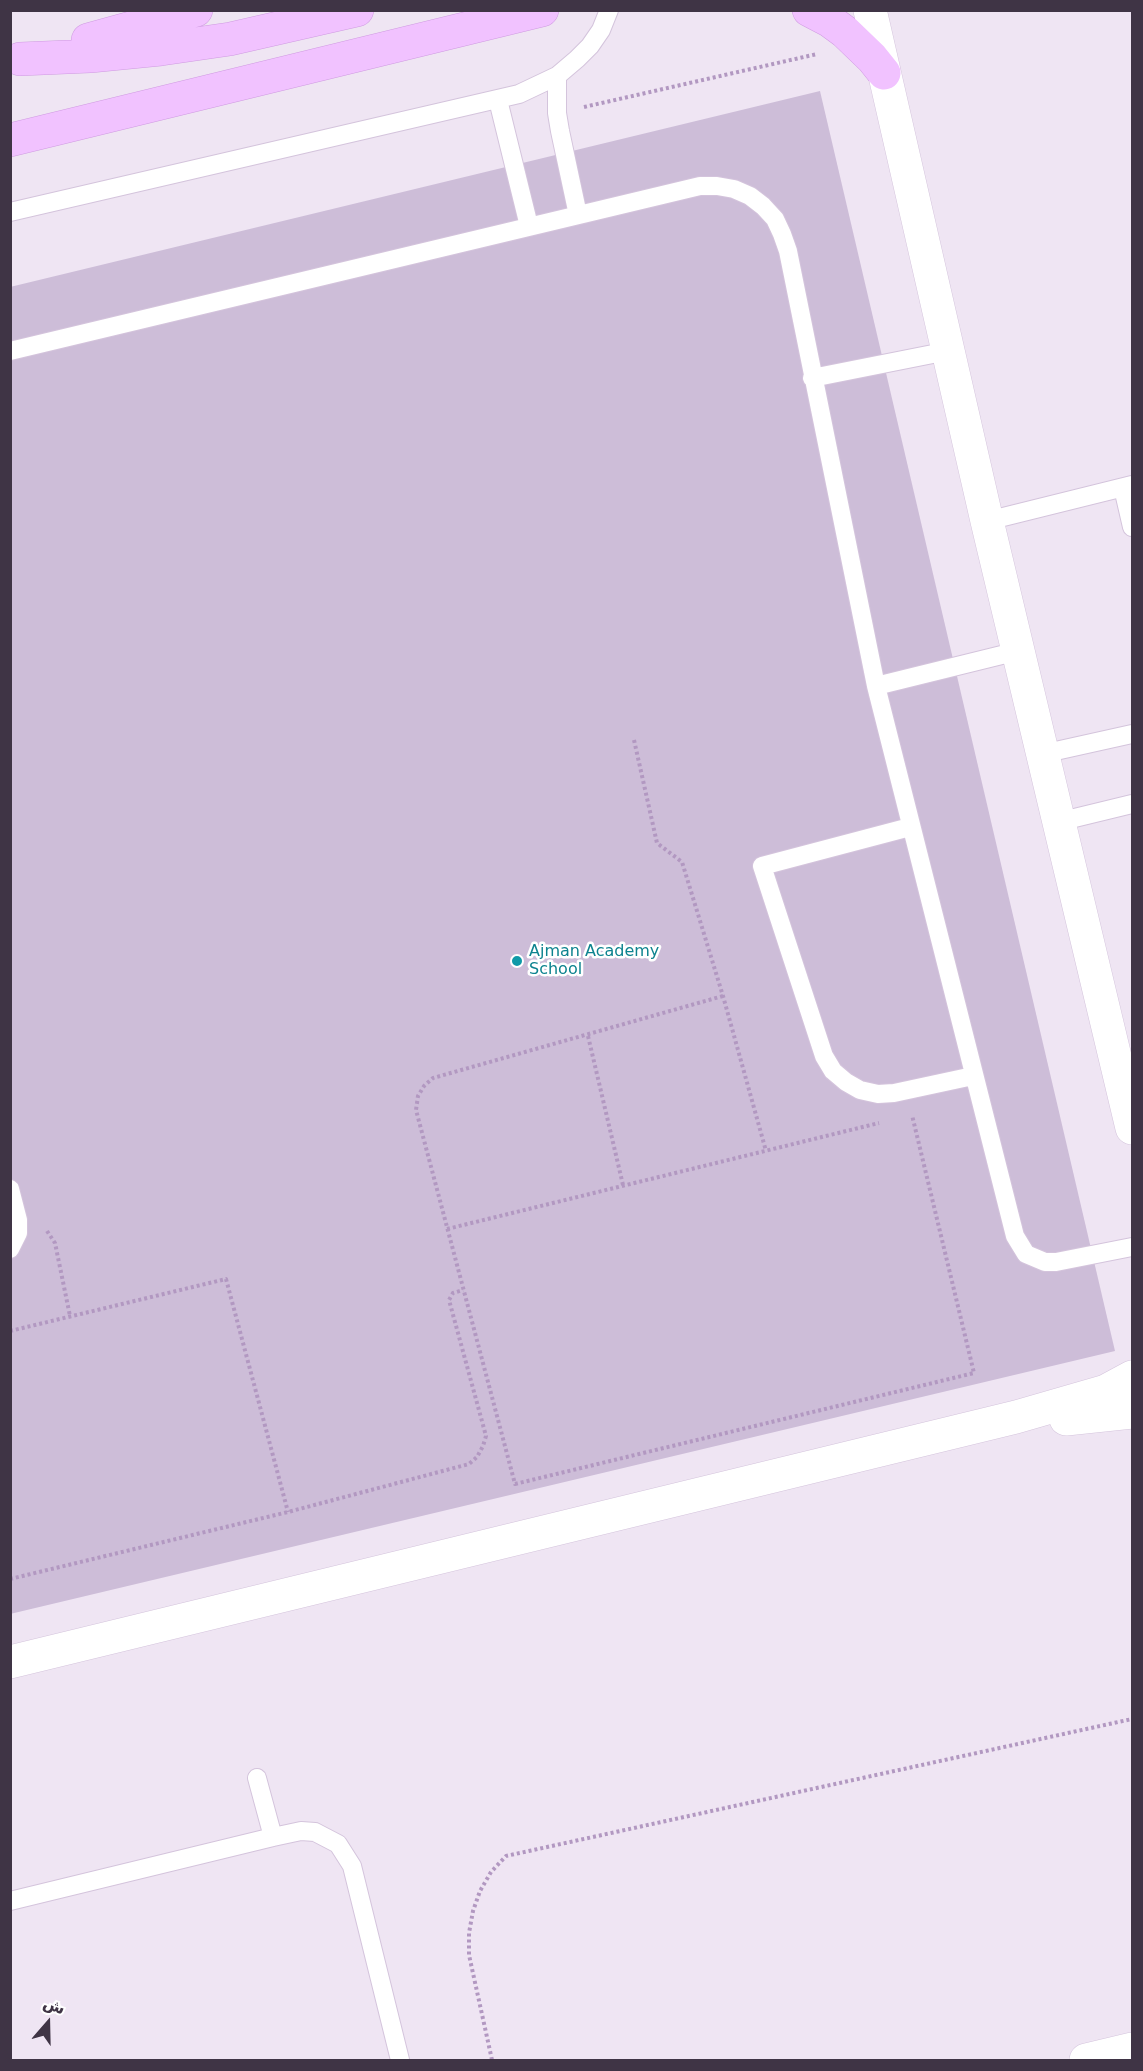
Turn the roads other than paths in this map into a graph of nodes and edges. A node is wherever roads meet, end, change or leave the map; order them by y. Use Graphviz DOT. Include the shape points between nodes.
graph roads {
  1 [pos="196,10"];
  2 [pos="357,10"];
  3 [pos="542,10"];
  4 [pos="609,10"];
  5 [pos="809,10"];
  6 [pos="870,10"];
  7 [pos="15,60"];
  8 [pos="884,73"];
  9 [pos="557,76"];
  10 [pos="498,100"];
  11 [pos="10,140"];
  12 [pos="10,212"];
  13 [pos="578,215"];
  14 [pos="530,226"];
  15 [pos="10,351"];
  16 [pos="948,351"];
  17 [pos="812,378"];
  18 [pos="1128,487"];
  19 [pos="987,521"];
  20 [pos="1132,527"];
  21 [pos="1018,651"];
  22 [pos="876,686"];
  23 [pos="1132,734"];
  24 [pos="1042,754"];
  25 [pos="1132,804"];
  26 [pos="1058,822"];
  27 [pos="910,827"];
  28 [pos="1124,1060"];
  29 [pos="973,1076"];
  30 [pos="1132,1128"];
  31 [pos="10,1189"];
  32 [pos="1132,1246"];
  33 [pos="10,1250"];
  34 [pos="1132,1377"];
  35 [pos="1132,1412"];
  36 [pos="1016,1417"];
  37 [pos="10,1662"];
  38 [pos="257,1778"];
  39 [pos="273,1837"];
  40 [pos="10,1901"];
  41 [pos="1132,2049"];
  42 [pos="400,2061"];
  43 [pos="1086,2061"];
  1 -- 7 [label="street"];
  2 -- 7 [label="street" via="184,46"];
  3 -- 11 [label="street"];
  4 -- 9 [label="lane" via="590,46"];
  5 -- 8 [label="street" via="830,21 859,45"];
  6 -- 8 [label="street"];
  8 -- 16 [label="street"];
  9 -- 10 [label="lane"];
  9 -- 13 [label="lane" via="557,113"];
  10 -- 12 [label="lane"];
  10 -- 14 [label="lane"];
  13 -- 14 [label="lane"];
  13 -- 17 [label="lane" via="700,186 734,189 750,196 769,213 788,251"];
  14 -- 15 [label="lane"];
  16 -- 17 [label="lane"];
  16 -- 19 [label="street"];
  17 -- 22 [label="lane"];
  18 -- 19 [label="lane"];
  18 -- 20 [label="lane"];
  19 -- 21 [label="street"];
  21 -- 22 [label="lane"];
  21 -- 24 [label="street"];
  22 -- 27 [label="lane"];
  23 -- 24 [label="lane"];
  24 -- 26 [label="street"];
  25 -- 26 [label="lane"];
  26 -- 28 [label="street"];
  27 -- 29 [label="lane"];
  27 -- 29 [label="lane" via="762,866 824,1056 833,1071 861,1090 878,1094"];
  28 -- 30 [label="street"];
  29 -- 32 [label="lane" via="1015,1236 1026,1254 1056,1262"];
  31 -- 33 [label="lane" via="18,1220 18,1233"];
  34 -- 36 [label="street" via="1106,1391"];
  35 -- 36 [label="street" via="1075,1419"];
  36 -- 37 [label="street"];
  38 -- 39 [label="lane"];
  39 -- 40 [label="lane"];
  39 -- 42 [label="lane" via="315,1832 338,1844 346,1854"];
  41 -- 43 [label="street"];
}
